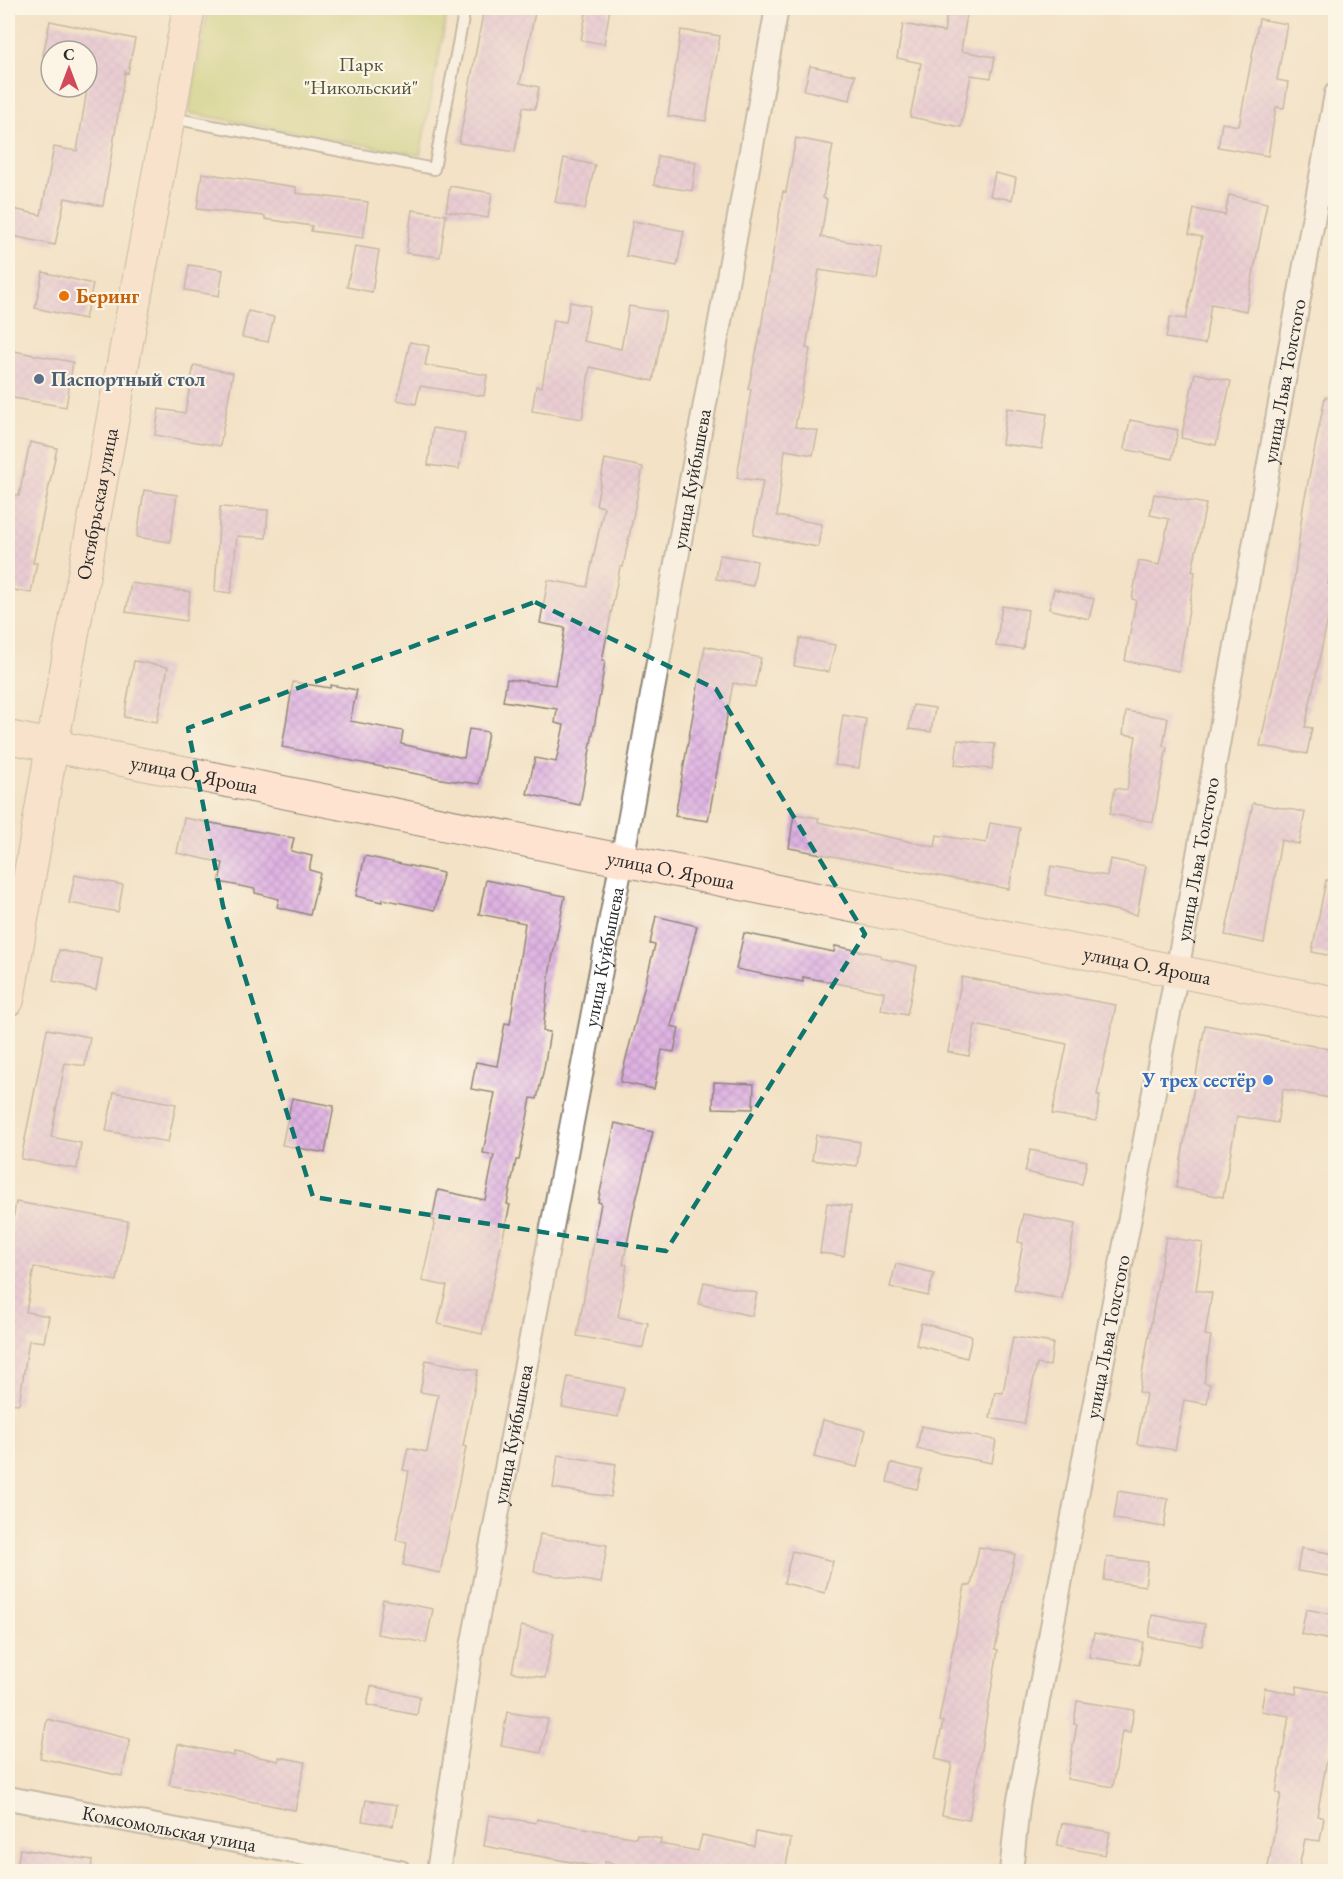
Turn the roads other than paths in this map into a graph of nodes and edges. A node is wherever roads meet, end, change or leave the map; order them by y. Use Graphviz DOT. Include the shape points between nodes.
graph roads {
  1 [pos="189,8"];
  2 [pos="465,8"];
  3 [pos="777,8"];
  4 [pos="1335,94"];
  5 [pos="169,117"];
  6 [pos="8,737"];
  7 [pos="52,746"];
  8 [pos="622,860"];
  9 [pos="1177,971"];
  10 [pos="8,1000"];
  11 [pos="1335,1003"];
  12 [pos="8,1798"];
  13 [pos="400,1872"];
  14 [pos="438,1872"];
  15 [pos="1011,1872"];
  1 -- 5 [label="main road, Октябрьская улица"];
  2 -- 5 [label="lane" via="434,169"];
  3 -- 8 [label="street, улица Куйбышева"];
  4 -- 9 [label="street, улица Льва Толстого"];
  5 -- 7 [label="main road, Октябрьская улица"];
  6 -- 7 [label="main road, улица О. Яроша"];
  7 -- 8 [label="main road, улица О. Яроша"];
  7 -- 10 [label="main road, Октябрьская улица"];
  8 -- 9 [label="main road, улица О. Яроша"];
  8 -- 14 [label="street, улица Куйбышева" via="472,1647"];
  9 -- 11 [label="main road, улица О. Яроша"];
  9 -- 15 [label="street, улица Льва Толстого" via="1018,1805"];
  12 -- 13 [label="street, Комсомольская улица"];
}
